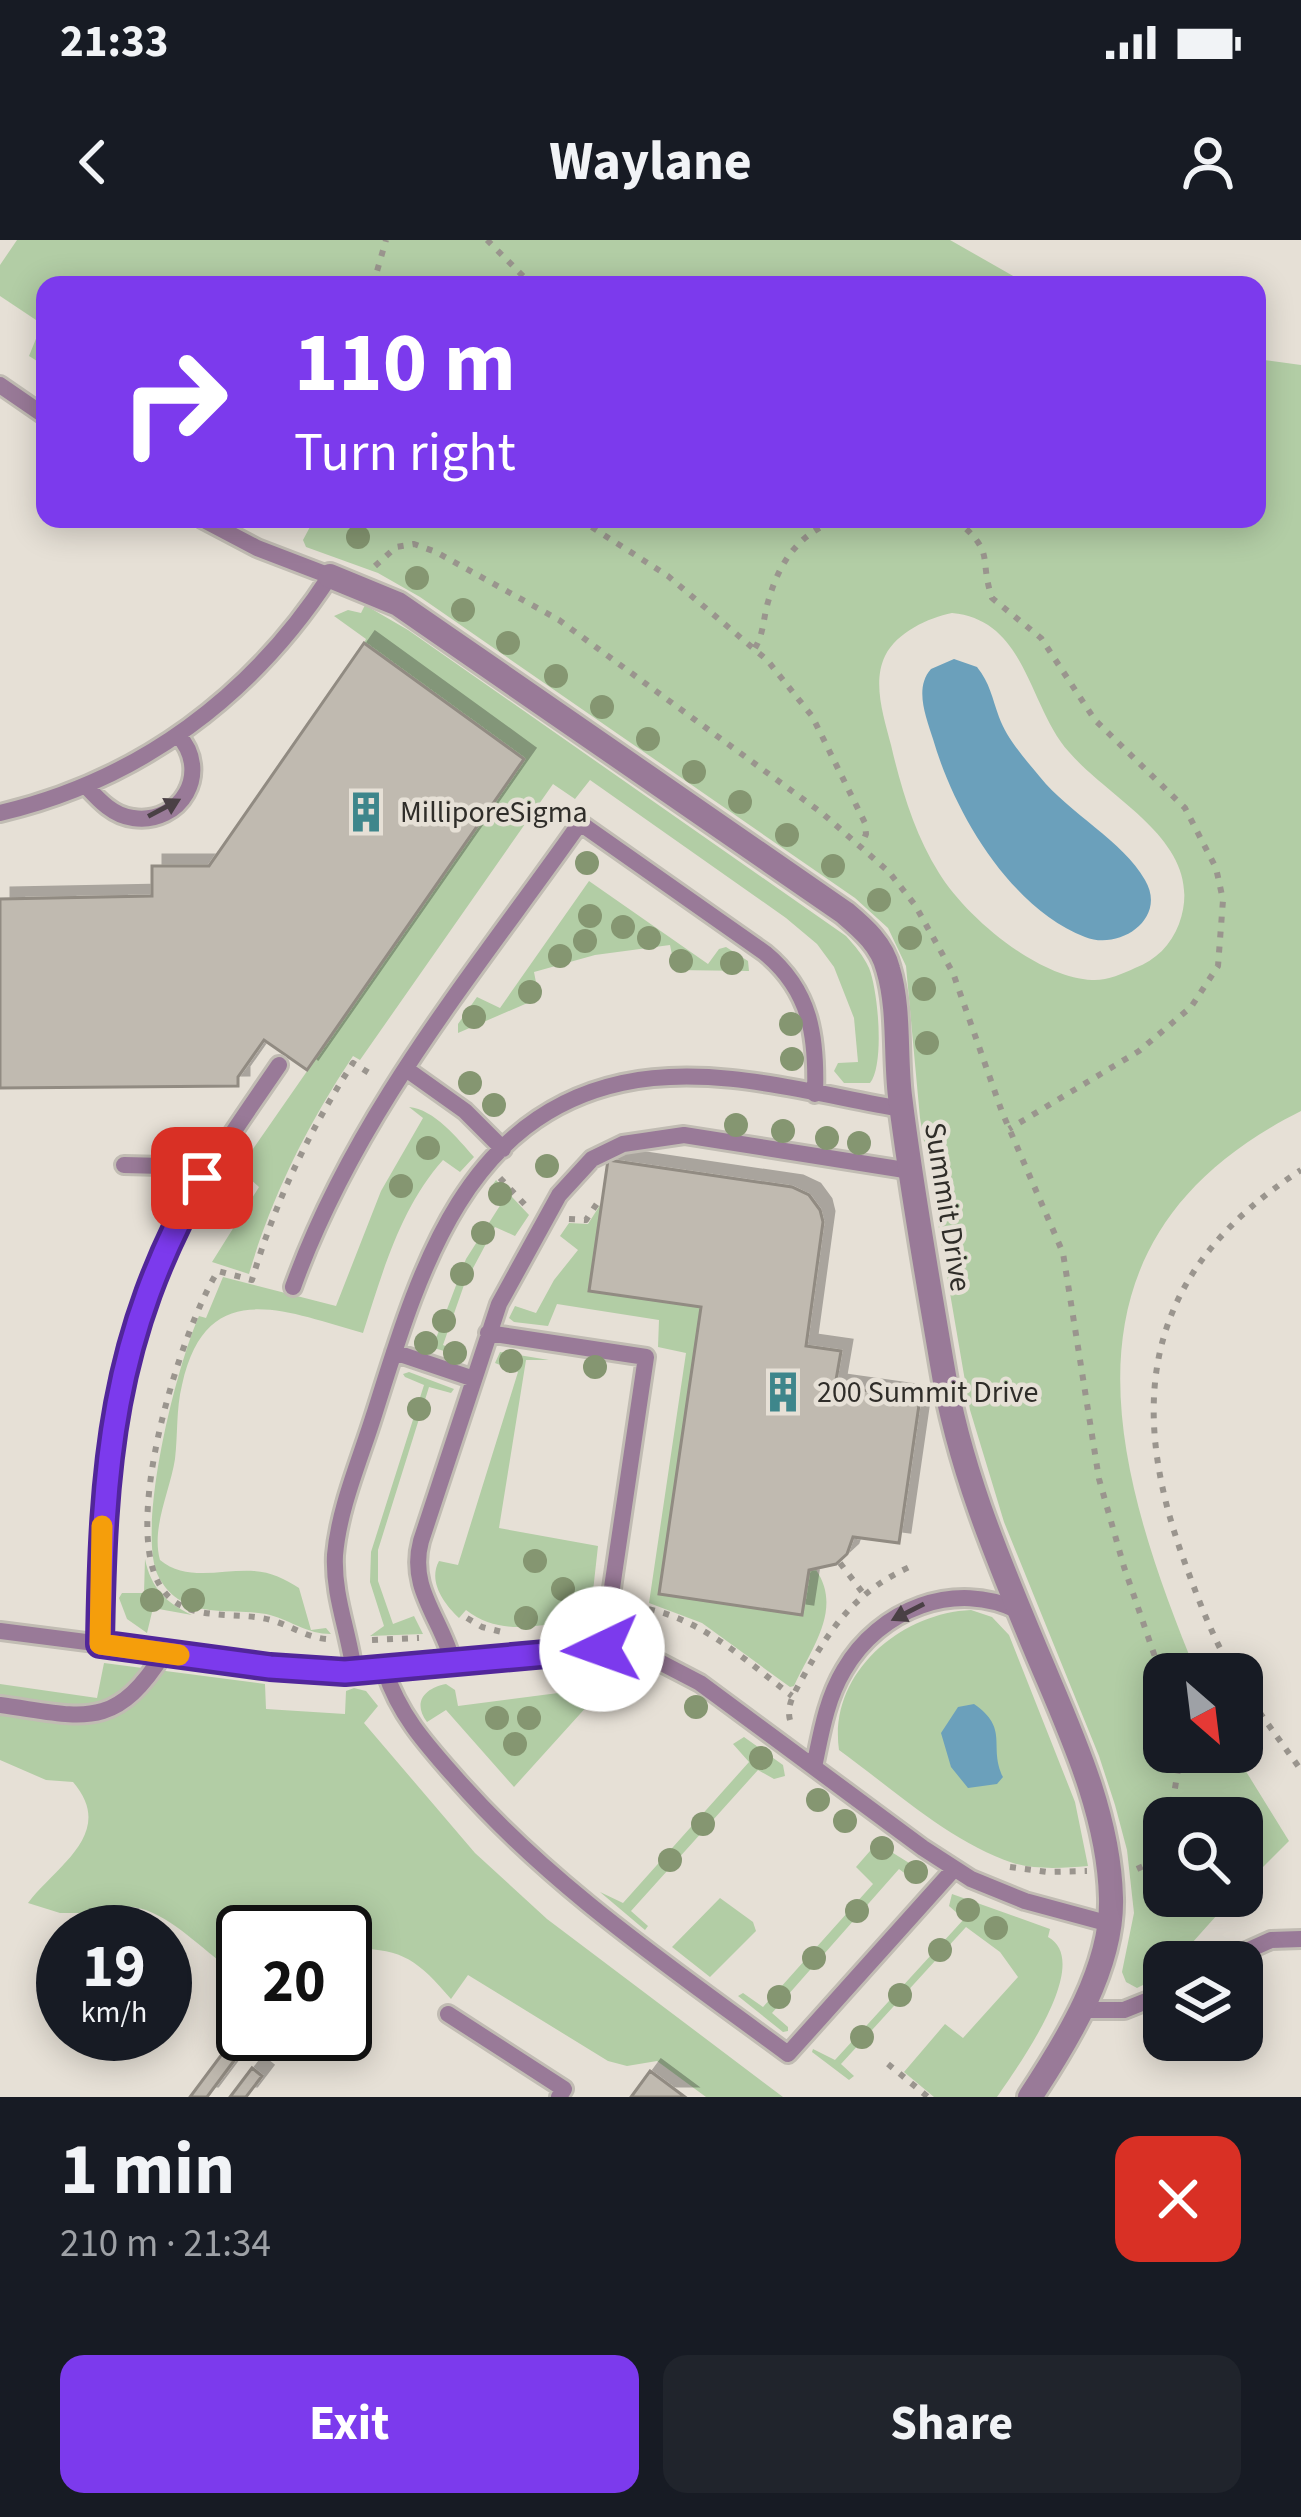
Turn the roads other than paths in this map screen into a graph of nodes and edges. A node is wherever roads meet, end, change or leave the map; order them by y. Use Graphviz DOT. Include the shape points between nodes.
graph roads {
  1 [pos="0,386"];
  2 [pos="36,410"];
  3 [pos="219,528"];
  4 [pos="330,576"];
  5 [pos="178,735"];
  6 [pos="86,786"];
  7 [pos="0,812"];
  8 [pos="279,1065"];
  9 [pos="406,1069"];
  10 [pos="815,1094"];
  11 [pos="902,1109"];
  12 [pos="503,1149"];
  13 [pos="124,1165"];
  14 [pos="911,1171"];
  15 [pos="202,1178"];
  16 [pos="293,1288"];
  17 [pos="488,1333"];
  18 [pos="394,1352"];
  19 [pos="474,1379"];
  20 [pos="1019,1611"];
  21 [pos="0,1631"];
  22 [pos="100,1644"];
  23 [pos="602,1649"];
  24 [pos="164,1653"];
  25 [pos="453,1663"];
  26 [pos="385,1670"];
  27 [pos="354,1672"];
  28 [pos="0,1705"];
  29 [pos="814,1767"];
  30 [pos="954,1869"];
  31 [pos="1110,1924"];
  32 [pos="1301,1940"];
  33 [pos="1263,1944"];
  34 [pos="1143,2002"];
  35 [pos="1080,2009"];
  36 [pos="448,2014"];
  37 [pos="559,2097"];
  38 [pos="1030,2097"];
  1 -- 2 [label="lane"];
  3 -- 4 [label="lane"];
  4 -- 5 [label="lane" via="263,664"];
  4 -- 11 [label="street, Summit Drive" via="398,604 863,928 889,972"];
  5 -- 6 [label="lane"];
  6 -- 5 [label="lane, one-way" via="120,814 167,811 194,773 193,754"];
  6 -- 7 [label="lane"];
  8 -- 15 [label="lane"];
  9 -- 10 [label="lane" via="580,823 783,968 809,1014"];
  9 -- 12 [label="lane"];
  9 -- 16 [label="lane" via="339,1178"];
  10 -- 11 [label="lane"];
  10 -- 12 [label="lane" via="712,1078 625,1082 569,1102"];
  11 -- 14 [label="street, Summit Drive"];
  12 -- 18 [label="lane" via="442,1227"];
  13 -- 15 [label="lane"];
  14 -- 17 [label="lane" via="684,1135 612,1148 559,1195"];
  14 -- 20 [label="street, Summit Drive" via="955,1429"];
  15 -- 22 [label="lane" via="148,1286 120,1392 103,1504"];
  17 -- 19 [label="lane"];
  17 -- 23 [label="lane" via="646,1357"];
  18 -- 19 [label="lane"];
  18 -- 27 [label="lane" via="336,1550"];
  19 -- 25 [label="lane" via="417,1562"];
  20 -- 29 [label="lane, one-way" via="952,1596 891,1621 844,1669"];
  20 -- 31 [label="street, Summit Drive" via="1093,1799 1109,1871"];
  21 -- 22 [label="lane"];
  22 -- 24 [label="lane"];
  23 -- 25 [label="lane"];
  23 -- 29 [label="lane" via="640,1653 676,1669"];
  24 -- 27 [label="lane"];
  24 -- 28 [label="lane" via="132,1695 100,1714"];
  25 -- 26 [label="lane"];
  26 -- 27 [label="lane"];
  26 -- 30 [label="lane" via="406,1720 509,1835 586,1904 788,2054"];
  29 -- 30 [label="lane"];
  30 -- 31 [label="lane" via="1005,1894"];
  31 -- 35 [label="street, Summit Drive"];
  32 -- 33 [label="lane"];
  34 -- 35 [label="lane"];
  35 -- 38 [label="street, Summit Drive"];
  36 -- 37 [label="lane" via="564,2090"];
}
